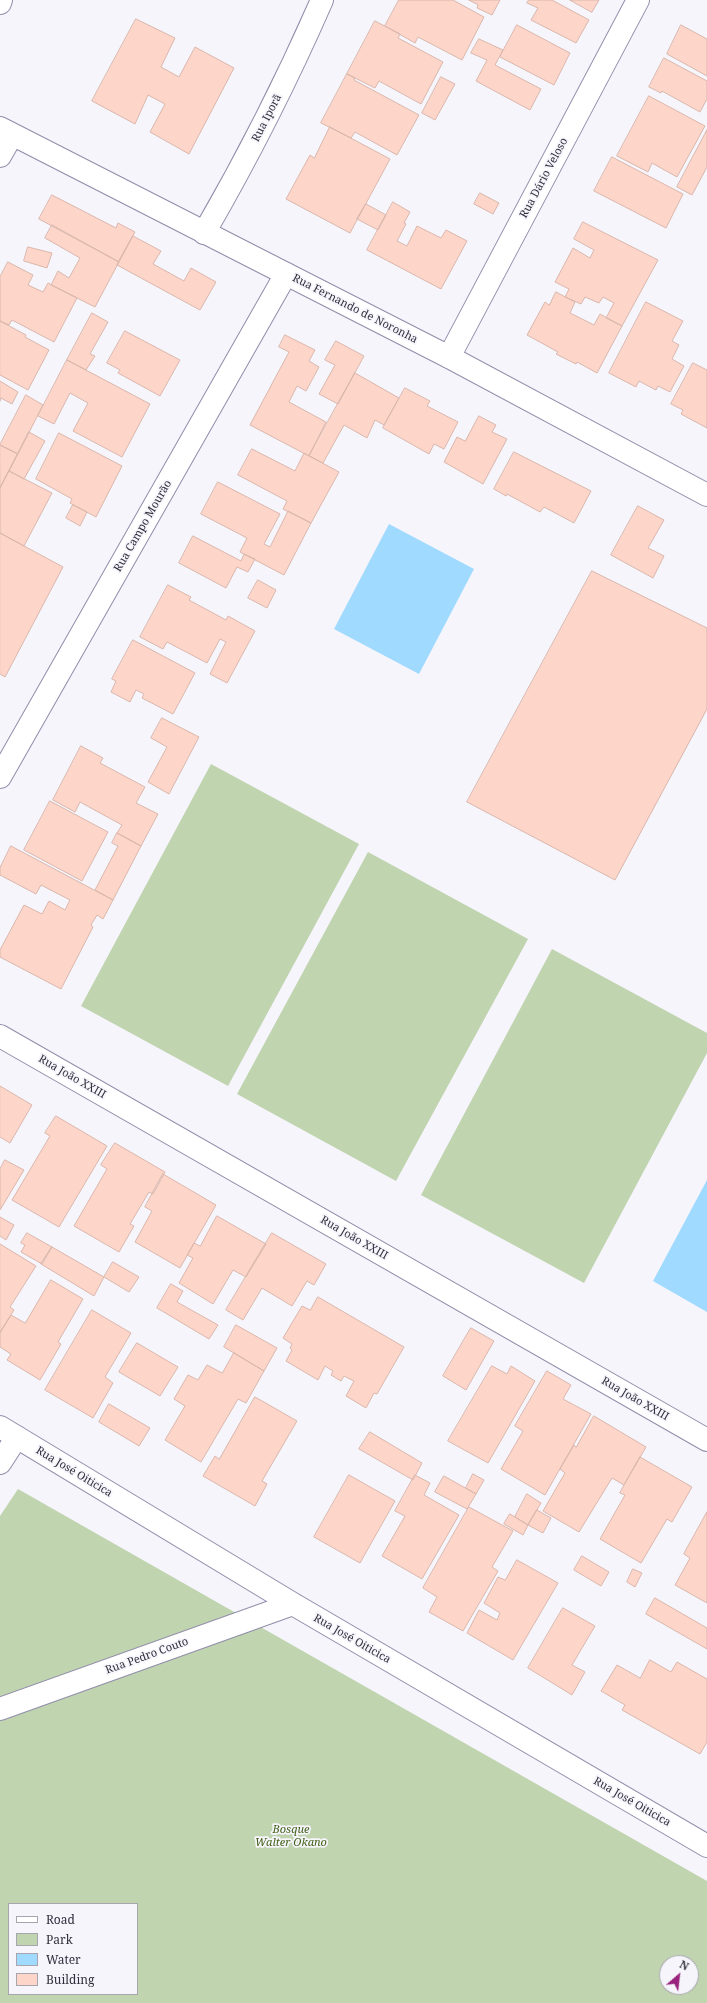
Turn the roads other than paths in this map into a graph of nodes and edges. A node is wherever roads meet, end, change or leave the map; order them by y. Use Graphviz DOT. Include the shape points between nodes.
graph roads {
  1 [pos="1,0"];
  2 [pos="322,0"];
  3 [pos="638,0"];
  4 [pos="0,4"];
  5 [pos="6,131"];
  6 [pos="0,156"];
  7 [pos="204,233"];
  8 [pos="286,274"];
  9 [pos="449,357"];
  10 [pos="707,494"];
  11 [pos="0,777"];
  12 [pos="0,1036"];
  13 [pos="8,1432"];
  14 [pos="707,1440"];
  15 [pos="0,1463"];
  16 [pos="293,1604"];
  17 [pos="0,1709"];
  18 [pos="707,1846"];
  1 -- 4 [label="street"];
  2 -- 7 [label="street, Rua Iporã" via="292,68 235,180"];
  3 -- 9 [label="street, Rua Dário Veloso"];
  5 -- 6 [label="street"];
  5 -- 7 [label="street, Rua Fernando de Noronha"];
  7 -- 8 [label="street, Rua Fernando de Noronha"];
  8 -- 9 [label="street, Rua Fernando de Noronha"];
  8 -- 11 [label="street, Rua Campo Mourão"];
  9 -- 10 [label="street, Rua Fernando de Noronha"];
  12 -- 14 [label="street, Rua João XXIII"];
  13 -- 15 [label="street"];
  13 -- 16 [label="street, Rua José Oiticica"];
  16 -- 17 [label="street, Rua Pedro Couto"];
  16 -- 18 [label="street, Rua José Oiticica"];
}
